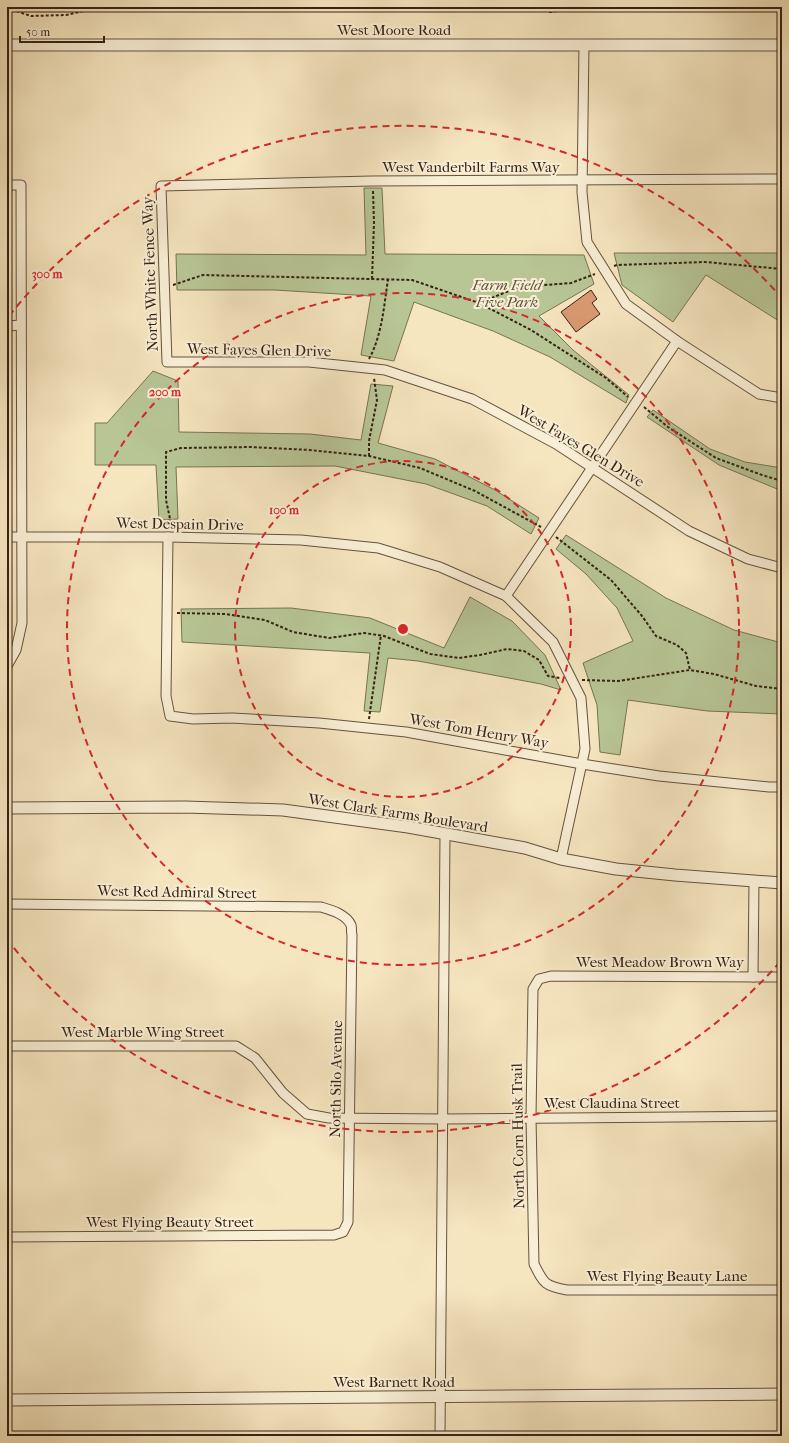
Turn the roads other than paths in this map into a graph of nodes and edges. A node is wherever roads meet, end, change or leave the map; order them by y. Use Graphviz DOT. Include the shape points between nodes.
graph roads {
  1 [pos="7,45"];
  2 [pos="584,45"];
  3 [pos="782,45"];
  4 [pos="782,179"];
  5 [pos="582,181"];
  6 [pos="7,185"];
  7 [pos="161,186"];
  8 [pos="7,326"];
  9 [pos="21,326"];
  10 [pos="676,341"];
  11 [pos="167,362"];
  12 [pos="782,398"];
  13 [pos="592,468"];
  14 [pos="7,537"];
  15 [pos="21,537"];
  16 [pos="171,537"];
  17 [pos="782,568"];
  18 [pos="506,596"];
  19 [pos="7,666"];
  20 [pos="582,764"];
  21 [pos="782,787"];
  22 [pos="7,808"];
  23 [pos="445,834"];
  24 [pos="561,859"];
  25 [pos="754,881"];
  26 [pos="782,883"];
  27 [pos="7,904"];
  28 [pos="344,917"];
  29 [pos="753,977"];
  30 [pos="782,977"];
  31 [pos="539,979"];
  32 [pos="7,1046"];
  33 [pos="782,1116"];
  34 [pos="349,1118"];
  35 [pos="531,1118"];
  36 [pos="443,1119"];
  37 [pos="334,1235"];
  38 [pos="7,1237"];
  39 [pos="552,1287"];
  40 [pos="782,1290"];
  41 [pos="782,1394"];
  42 [pos="440,1396"];
  43 [pos="7,1400"];
  44 [pos="440,1436"];
  1 -- 2 [label="street, West Moore Road"];
  2 -- 3 [label="street, West Moore Road"];
  2 -- 5 [label="street"];
  4 -- 5 [label="street, West Vanderbilt Farms Way"];
  5 -- 7 [label="street, West Vanderbilt Farms Way" via="372,181"];
  5 -- 10 [label="street" via="587,242 626,304"];
  6 -- 9 [label="street" via="22,185"];
  7 -- 11 [label="street, North White Fence Way"];
  8 -- 9 [label="street"];
  9 -- 15 [label="street"];
  10 -- 12 [label="street" via="759,394"];
  10 -- 13 [label="street"];
  11 -- 13 [label="street, West Fayes Glen Drive" via="308,362 385,370 472,399 556,444"];
  13 -- 17 [label="street, West Fayes Glen Drive" via="689,530 748,559"];
  13 -- 18 [label="street"];
  14 -- 15 [label="street, West Despain Drive"];
  15 -- 16 [label="street, West Despain Drive"];
  15 -- 19 [label="street" via="22,623 16,650"];
  16 -- 18 [label="street, West Despain Drive" via="301,540 378,548 440,567"];
  16 -- 20 [label="street, West Tom Henry Way" via="166,696 170,716 192,719 232,718 303,722 406,732"];
  18 -- 20 [label="street, West Despain Drive" via="553,642 581,698 585,749"];
  20 -- 21 [label="street, West Tom Henry Way" via="659,776"];
  20 -- 24 [label="street, West Despain Drive"];
  22 -- 23 [label="street, West Clark Farms Boulevard" via="283,810"];
  23 -- 24 [label="street, West Clark Farms Boulevard" via="525,848"];
  23 -- 36 [label="street"];
  24 -- 25 [label="street, West Clark Farms Boulevard" via="675,875"];
  25 -- 26 [label="street, West Clark Farms Boulevard"];
  25 -- 29 [label="street"];
  27 -- 28 [label="street, West Red Admiral Street" via="321,907"];
  28 -- 34 [label="street, North Silo Avenue" via="350,924 352,935"];
  29 -- 30 [label="street, West Meadow Brown Way"];
  29 -- 31 [label="street, West Meadow Brown Way" via="551,976"];
  31 -- 35 [label="street, North Corn Husk Trail" via="533,989"];
  32 -- 34 [label="street, West Marble Wing Street" via="236,1046 255,1058 283,1093 307,1114"];
  33 -- 35 [label="street, West Claudina Street"];
  34 -- 36 [label="street, West Marble Wing Street"];
  34 -- 37 [label="street, North Silo Avenue" via="348,1222 343,1232"];
  35 -- 36 [label="street, West Claudina Street"];
  35 -- 39 [label="street, North Corn Husk Trail" via="534,1264 542,1281"];
  36 -- 42 [label="street"];
  37 -- 38 [label="street, West Flying Beauty Street"];
  39 -- 40 [label="street, West Flying Beauty Lane" via="567,1290"];
  41 -- 42 [label="street, West Barnett Road"];
  42 -- 43 [label="street, West Barnett Road"];
  42 -- 44 [label="street"];
}
